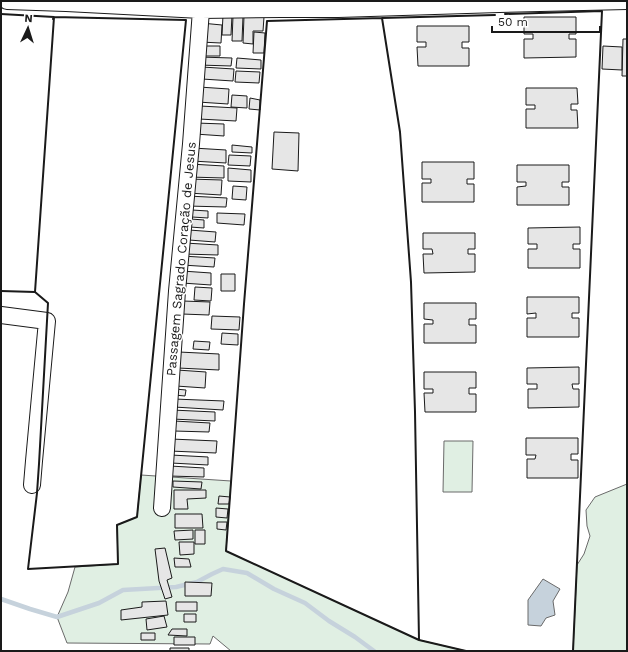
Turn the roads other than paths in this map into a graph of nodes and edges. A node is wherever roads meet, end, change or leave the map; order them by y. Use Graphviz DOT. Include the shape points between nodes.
graph roads {
  1 [pos="7,1"];
  2 [pos="66,2"];
  3 [pos="606,2"];
  4 [pos="627,2"];
  5 [pos="390,4"];
  6 [pos="172,5"];
  7 [pos="281,5"];
  8 [pos="499,7"];
  9 [pos="201,10"];
  10 [pos="1,315"];
  11 [pos="32,485"];
  12 [pos="162,508"];
  1 -- 2 [label="street"];
  2 -- 6 [label="street"];
  3 -- 4 [label="street"];
  3 -- 8 [label="street"];
  5 -- 7 [label="street" via="338,10"];
  5 -- 8 [label="street"];
  6 -- 9 [label="street"];
  7 -- 9 [label="street"];
  9 -- 12 [label="street, Passagem Sagrado Coração de Jesus"];
  10 -- 11 [label="street" via="47,321"];
}
